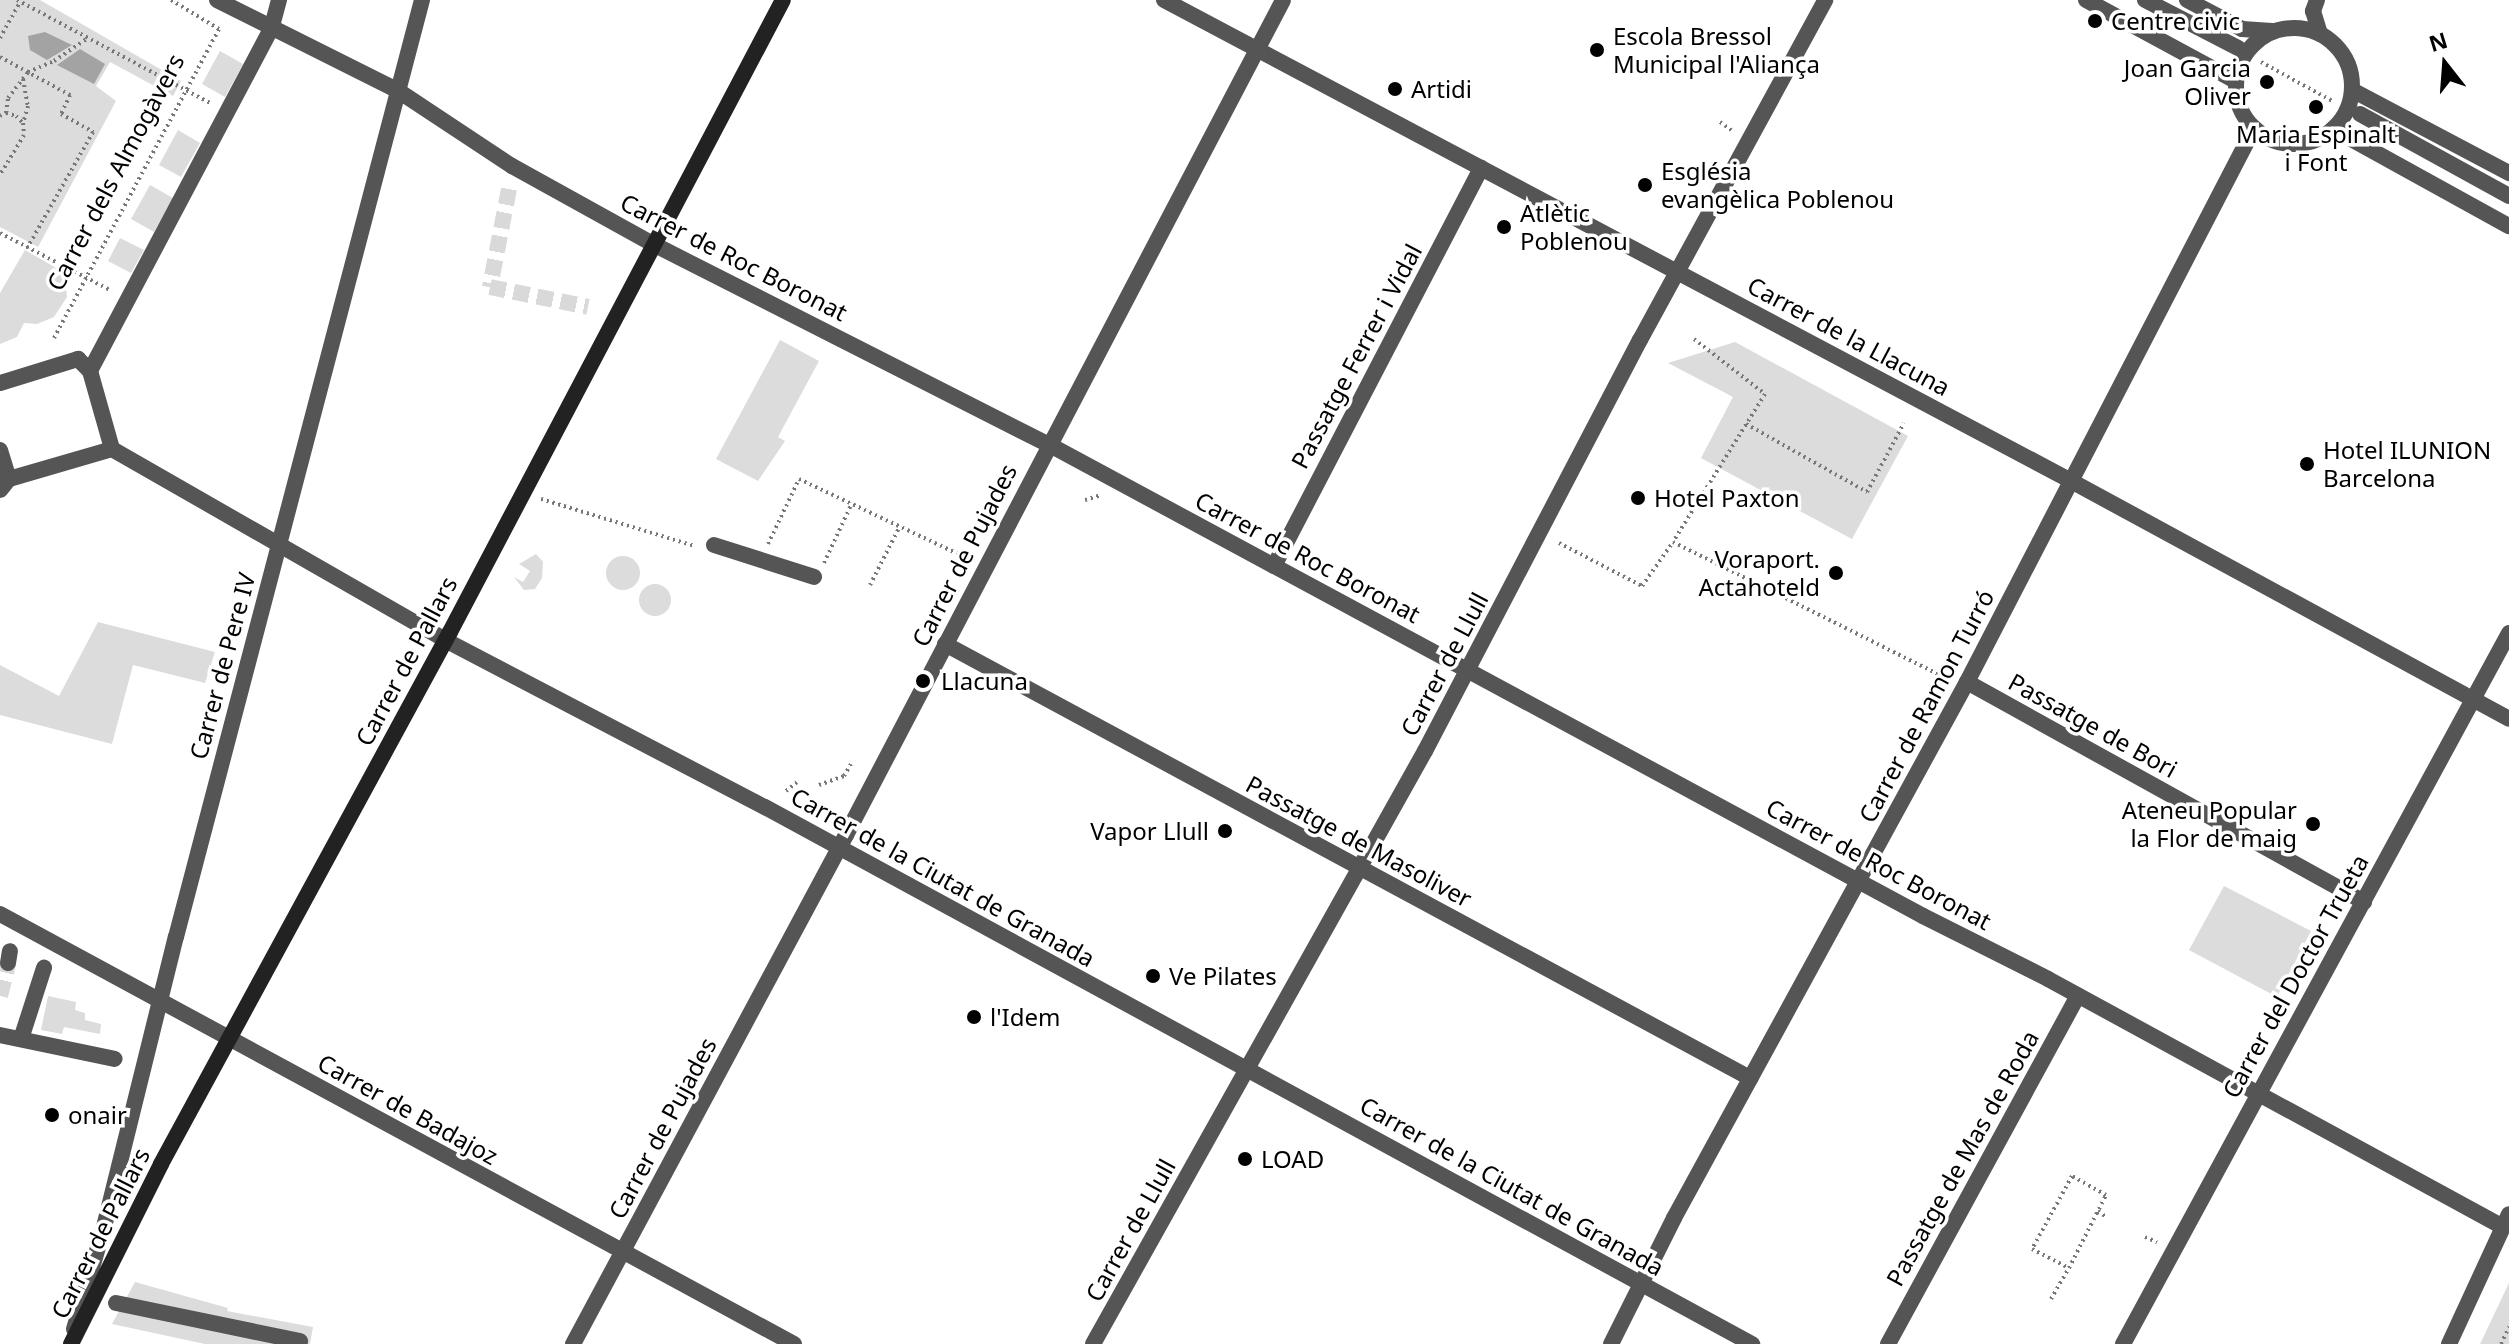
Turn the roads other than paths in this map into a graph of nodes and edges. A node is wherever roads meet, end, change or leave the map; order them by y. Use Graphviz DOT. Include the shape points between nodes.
graph roads {
  1 [pos="217,0"];
  2 [pos="279,0"];
  3 [pos="422,0"];
  4 [pos="783,0"];
  5 [pos="1164,0"];
  6 [pos="1283,0"];
  7 [pos="1825,0"];
  8 [pos="2086,0"];
  9 [pos="2145,0"];
  10 [pos="2187,0"];
  11 [pos="2317,0"];
  12 [pos="271,29"];
  13 [pos="2277,31"];
  14 [pos="2320,34"];
  15 [pos="2238,48"];
  16 [pos="1256,49"];
  17 [pos="2236,81"];
  18 [pos="397,90"];
  19 [pos="2352,90"];
  20 [pos="2360,114"];
  21 [pos="2254,128"];
  22 [pos="2333,129"];
  23 [pos="1481,168"];
  24 [pos="2509,173"];
  25 [pos="2509,196"];
  26 [pos="2509,226"];
  27 [pos="653,244"];
  28 [pos="1677,273"];
  29 [pos="93,365"];
  30 [pos="0,383"];
  31 [pos="1048,444"];
  32 [pos="112,449"];
  33 [pos="0,450"];
  34 [pos="2073,482"];
  35 [pos="4,485"];
  36 [pos="279,544"];
  37 [pos="714,545"];
  38 [pos="1274,566"];
  39 [pos="817,574"];
  40 [pos="2509,633"];
  41 [pos="445,640"];
  42 [pos="945,644"];
  43 [pos="1468,671"];
  44 [pos="1967,682"];
  45 [pos="2474,701"];
  46 [pos="2509,719"];
  47 [pos="839,847"];
  48 [pos="1359,869"];
  49 [pos="1860,880"];
  50 [pos="2364,902"];
  51 [pos="0,914"];
  52 [pos="44,968"];
  53 [pos="2078,995"];
  54 [pos="160,998"];
  55 [pos="0,1035"];
  56 [pos="21,1039"];
  57 [pos="230,1040"];
  58 [pos="115,1059"];
  59 [pos="1246,1069"];
  60 [pos="1750,1078"];
  61 [pos="2256,1093"];
  62 [pos="2506,1221"];
  63 [pos="622,1254"];
  64 [pos="1642,1283"];
  65 [pos="116,1303"];
  66 [pos="300,1341"];
  67 [pos="70,1344"];
  68 [pos="573,1344"];
  69 [pos="794,1344"];
  70 [pos="1093,1344"];
  71 [pos="1611,1344"];
  72 [pos="1752,1344"];
  73 [pos="1888,1344"];
  74 [pos="2123,1344"];
  75 [pos="2449,1344"];
  1 -- 12 [label="street, Carrer de Roc Boronat"];
  2 -- 12 [label="street"];
  3 -- 18 [label="street, Carrer de Pere IV"];
  4 -- 27 [label="main road, Carrer de Pallars"];
  5 -- 16 [label="street, Carrer de la Llacuna"];
  6 -- 16 [label="street, Carrer de Pujades"];
  7 -- 28 [label="street, Carrer de Llull"];
  8 -- 17 [label="street"];
  9 -- 15 [label="street"];
  10 -- 13 [label="street" via="2242,29"];
  11 -- 14 [label="street" via="2313,11"];
  12 -- 18 [label="street, Carrer de Roc Boronat"];
  12 -- 29 [label="street"];
  13 -- 14 [label="street" via="2299,28"];
  13 -- 17 [label="street" via="2246,53"];
  14 -- 19 [label="street" via="2343,54"];
  16 -- 23 [label="street, Carrer de la Llacuna"];
  16 -- 31 [label="street, Carrer de Pujades"];
  17 -- 21 [label="street" via="2241,110"];
  18 -- 27 [label="street, Carrer de Roc Boronat" via="512,166"];
  18 -- 36 [label="street, Carrer de Pere IV"];
  19 -- 22 [label="street" via="2348,108"];
  19 -- 24 [label="street"];
  20 -- 25 [label="street"];
  21 -- 22 [label="street" via="2293,144 2310,142"];
  21 -- 34 [label="street, Carrer de Ramon Turró"];
  22 -- 26 [label="street"];
  23 -- 28 [label="street, Carrer de la Llacuna"];
  23 -- 38 [label="street, Passatge Ferrer i Vidal"];
  27 -- 31 [label="street, Carrer de Roc Boronat"];
  27 -- 41 [label="main road, Carrer de Pallars"];
  28 -- 34 [label="street, Carrer de la Llacuna"];
  28 -- 43 [label="street, Carrer de Llull"];
  29 -- 30 [label="street" via="78,359"];
  29 -- 32 [label="street"];
  31 -- 38 [label="street, Carrer de Roc Boronat"];
  31 -- 42 [label="street, Carrer de Pujades"];
  32 -- 35 [label="street"];
  32 -- 36 [label="street, Carrer de la Ciutat de Granada"];
  33 -- 35 [label="street"];
  34 -- 44 [label="street, Carrer de Ramon Turró"];
  34 -- 45 [label="street, Carrer de la Llacuna"];
  36 -- 41 [label="street, Carrer de la Ciutat de Granada"];
  36 -- 54 [label="street, Carrer de Pere IV"];
  37 -- 39 [label="street"];
  38 -- 43 [label="street, Carrer de Roc Boronat"];
  40 -- 45 [label="street, Carrer del Doctor Trueta"];
  41 -- 47 [label="street, Carrer de la Ciutat de Granada"];
  41 -- 57 [label="main road, Carrer de Pallars"];
  42 -- 47 [label="street, Carrer de Pujades"];
  42 -- 48 [label="street, Passatge de Masoliver"];
  43 -- 48 [label="street, Carrer de Llull"];
  43 -- 49 [label="street, Carrer de Roc Boronat"];
  44 -- 49 [label="street, Carrer de Ramon Turró"];
  44 -- 50 [label="street, Passatge de Bori"];
  45 -- 46 [label="street, Carrer de la Llacuna"];
  45 -- 50 [label="street, Carrer del Doctor Trueta"];
  47 -- 59 [label="street, Carrer de la Ciutat de Granada"];
  47 -- 63 [label="street, Carrer de Pujades"];
  48 -- 59 [label="street, Carrer de Llull"];
  48 -- 60 [label="street, Passatge de Masoliver"];
  49 -- 53 [label="street, Carrer de Roc Boronat"];
  49 -- 60 [label="street, Carrer de Ramon Turró"];
  50 -- 61 [label="street, Carrer del Doctor Trueta"];
  51 -- 54 [label="street, Carrer de Badajoz"];
  52 -- 56 [label="street"];
  53 -- 61 [label="street, Carrer de Roc Boronat"];
  53 -- 73 [label="street, Passatge de Mas de Roda"];
  54 -- 57 [label="street, Carrer de Badajoz"];
  54 -- 67 [label="street, Carrer de Pere IV"];
  55 -- 56 [label="street"];
  56 -- 58 [label="street"];
  57 -- 63 [label="street, Carrer de Badajoz"];
  57 -- 67 [label="main road, Carrer de Pallars"];
  59 -- 64 [label="street, Carrer de la Ciutat de Granada"];
  59 -- 70 [label="street, Carrer de Llull"];
  60 -- 64 [label="street, Carrer de Ramon Turró"];
  61 -- 62 [label="street, Carrer de Roc Boronat"];
  61 -- 74 [label="street, Carrer del Doctor Trueta"];
  62 -- 75 [label="street"];
  63 -- 68 [label="street, Carrer de Pujades"];
  63 -- 69 [label="street, Carrer de Badajoz"];
  64 -- 71 [label="street, Carrer de Ramon Turró"];
  64 -- 72 [label="street, Carrer de la Ciutat de Granada"];
  65 -- 66 [label="street"];
}
